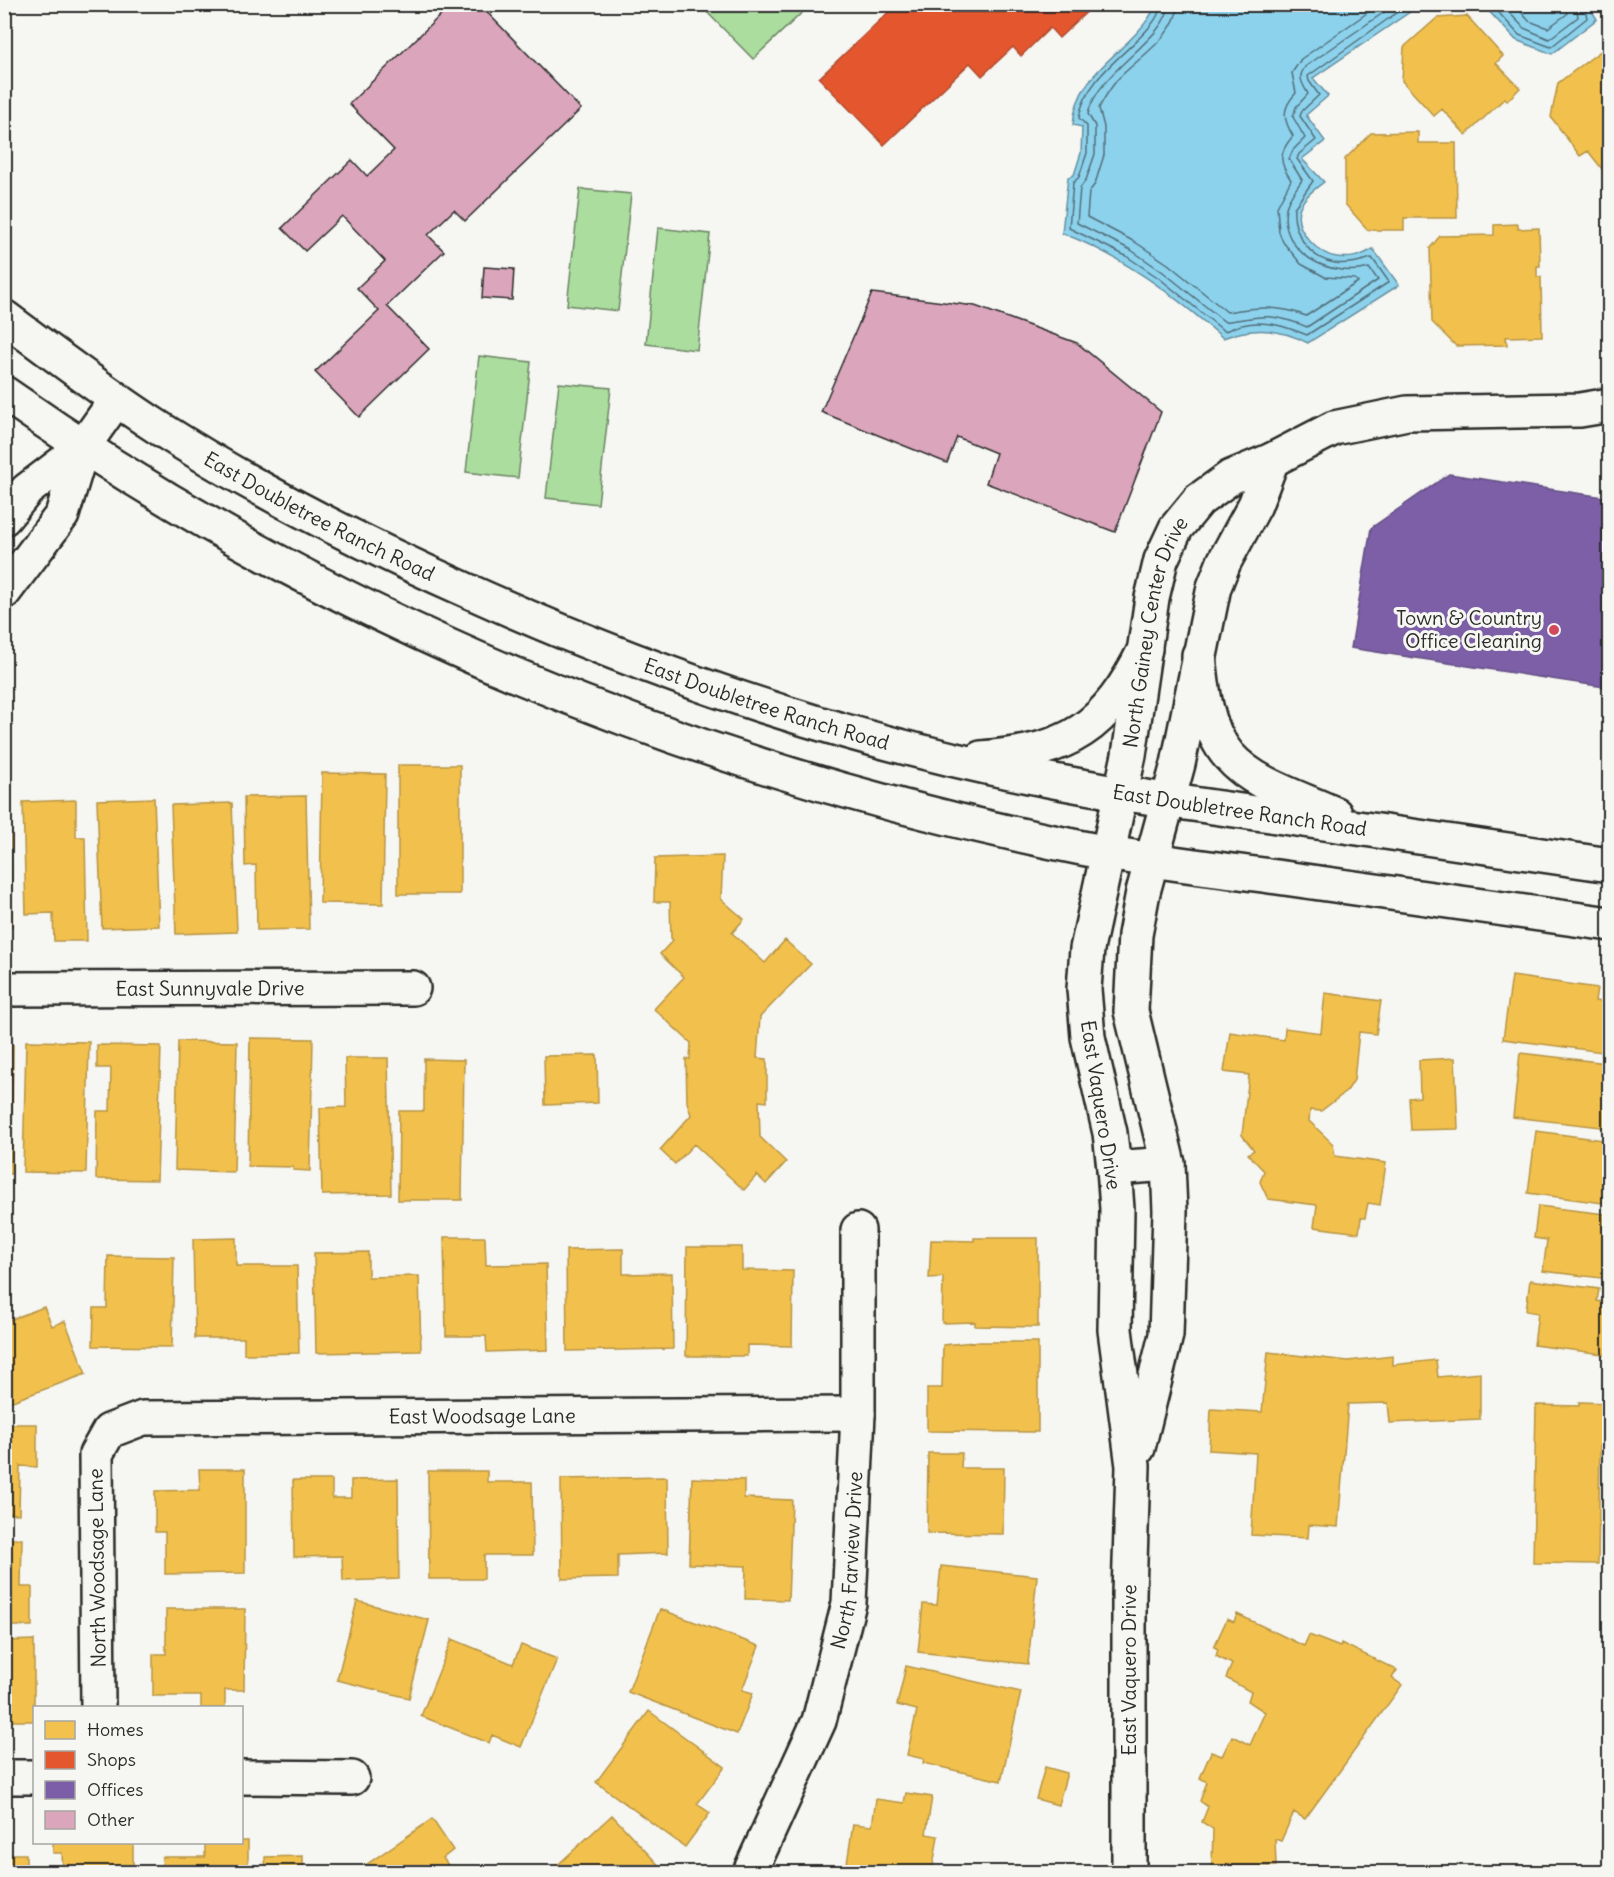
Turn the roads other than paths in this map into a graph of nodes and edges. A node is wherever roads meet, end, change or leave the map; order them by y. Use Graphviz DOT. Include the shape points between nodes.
graph roads {
  1 [pos="4,317"];
  2 [pos="4,393"];
  3 [pos="116,399"];
  4 [pos="1610,405"];
  5 [pos="82,448"];
  6 [pos="1272,460"];
  7 [pos="4,518"];
  8 [pos="4,592"];
  9 [pos="1145,649"];
  10 [pos="1199,655"];
  11 [pos="956,760"];
  12 [pos="1121,793"];
  13 [pos="1168,800"];
  14 [pos="1369,830"];
  15 [pos="1107,852"];
  16 [pos="1152,859"];
  17 [pos="1610,865"];
  18 [pos="1610,924"];
  19 [pos="413,988"];
  20 [pos="4,989"];
  21 [pos="1142,1058"];
  22 [pos="1095,1067"];
  23 [pos="1168,1164"];
  24 [pos="1114,1168"];
  25 [pos="858,1230"];
  26 [pos="858,1414"];
  27 [pos="109,1431"];
  28 [pos="1133,1466"];
  29 [pos="98,1706"];
  30 [pos="4,1777"];
  31 [pos="33,1777"];
  32 [pos="243,1777"];
  33 [pos="352,1778"];
  34 [pos="750,1872"];
  35 [pos="1129,1872"];
  1 -- 3 [label="street, East Doubletree Ranch Road"];
  2 -- 5 [label="street"];
  3 -- 5 [label="street"];
  3 -- 11 [label="street, East Doubletree Ranch Road" via="196,451 304,512 412,566 547,626 721,693"];
  4 -- 6 [label="street, North Gainey Center Drive" via="1580,410 1407,412 1334,428"];
  5 -- 7 [label="street" via="27,490"];
  5 -- 8 [label="street" via="62,514"];
  5 -- 15 [label="street" via="295,572 438,641 640,726 810,781"];
  6 -- 9 [label="street, North Gainey Center Drive" via="1231,477 1199,500 1176,528 1154,585"];
  6 -- 10 [label="street" via="1256,505 1214,587"];
  9 -- 11 [label="street" via="1118,696 1084,731 1026,752"];
  9 -- 12 [label="street, North Gainey Center Drive"];
  10 -- 13 [label="street"];
  10 -- 14 [label="street" via="1207,709 1228,755 1260,779"];
  11 -- 12 [label="street, East Doubletree Ranch Road"];
  12 -- 13 [label="street, East Doubletree Ranch Road"];
  12 -- 15 [label="street, North Gainey Center Drive"];
  13 -- 14 [label="street, East Doubletree Ranch Road"];
  13 -- 16 [label="street"];
  14 -- 17 [label="street, East Doubletree Ranch Road"];
  15 -- 16 [label="street"];
  15 -- 22 [label="street, East Vaquero Drive" via="1087,949 1084,989"];
  16 -- 18 [label="street"];
  16 -- 21 [label="street, East Vaquero Drive" via="1135,935 1132,973 1131,1011"];
  19 -- 20 [label="street, East Sunnyvale Drive"];
  21 -- 22 [label="street"];
  21 -- 23 [label="street, East Vaquero Drive"];
  22 -- 24 [label="street, East Vaquero Drive"];
  23 -- 24 [label="street"];
  23 -- 28 [label="street, East Vaquero Drive" via="1166,1335"];
  24 -- 28 [label="street, East Vaquero Drive" via="1115,1330"];
  25 -- 26 [label="street, North Farview Drive"];
  26 -- 27 [label="street, East Woodsage Lane" via="143,1418"];
  26 -- 34 [label="street, North Farview Drive" via="849,1603 819,1721"];
  27 -- 29 [label="street, North Woodsage Lane" via="96,1454"];
  28 -- 35 [label="street, East Vaquero Drive"];
  30 -- 31 [label="street"];
  32 -- 33 [label="street"];
}
